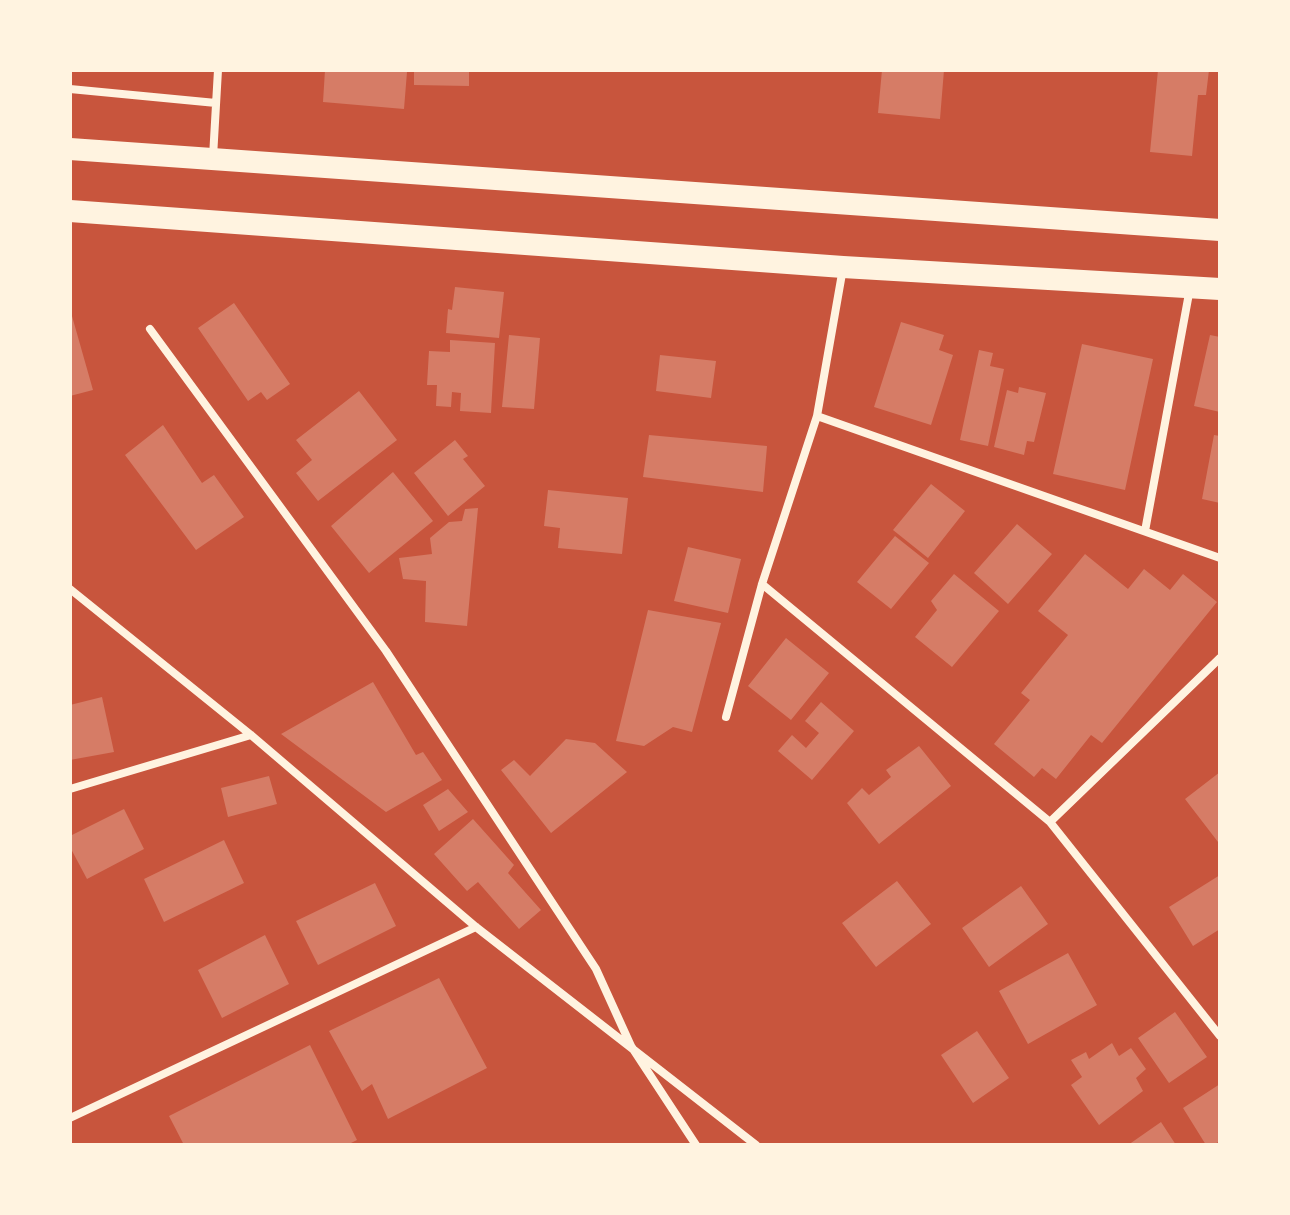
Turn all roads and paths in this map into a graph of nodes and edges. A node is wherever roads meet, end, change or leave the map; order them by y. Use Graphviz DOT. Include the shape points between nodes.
graph roads {
  1 [pos="218,70"];
  2 [pos="70,89"];
  3 [pos="216,103"];
  4 [pos="70,149"];
  5 [pos="213,159"];
  6 [pos="70,211"];
  7 [pos="1220,230"];
  8 [pos="843,267"];
  9 [pos="1190,288"];
  10 [pos="1220,289"];
  11 [pos="150,329"];
  12 [pos="817,416"];
  13 [pos="1145,531"];
  14 [pos="1220,558"];
  15 [pos="762,584"];
  16 [pos="70,589"];
  17 [pos="1220,658"];
  18 [pos="726,717"];
  19 [pos="251,735"];
  20 [pos="70,789"];
  21 [pos="1050,822"];
  22 [pos="476,927"];
  23 [pos="1220,1036"];
  24 [pos="631,1046"];
  25 [pos="70,1118"];
  26 [pos="696,1145"];
  27 [pos="756,1145"];
  1 -- 3 [label="street"];
  2 -- 3 [label="street"];
  3 -- 5 [label="street"];
  4 -- 5 [label="highway"];
  5 -- 7 [label="highway"];
  6 -- 8 [label="highway"];
  8 -- 9 [label="highway"];
  8 -- 12 [label="street"];
  9 -- 10 [label="highway"];
  9 -- 13 [label="street"];
  11 -- 24 [label="street" via="386,651 596,969"];
  12 -- 13 [label="street"];
  12 -- 15 [label="street"];
  13 -- 14 [label="street"];
  15 -- 18 [label="street"];
  15 -- 21 [label="street"];
  16 -- 19 [label="street"];
  17 -- 21 [label="street"];
  19 -- 20 [label="street"];
  19 -- 22 [label="street"];
  21 -- 23 [label="street"];
  22 -- 24 [label="street"];
  22 -- 25 [label="street"];
  24 -- 26 [label="street"];
  24 -- 27 [label="street"];
}
